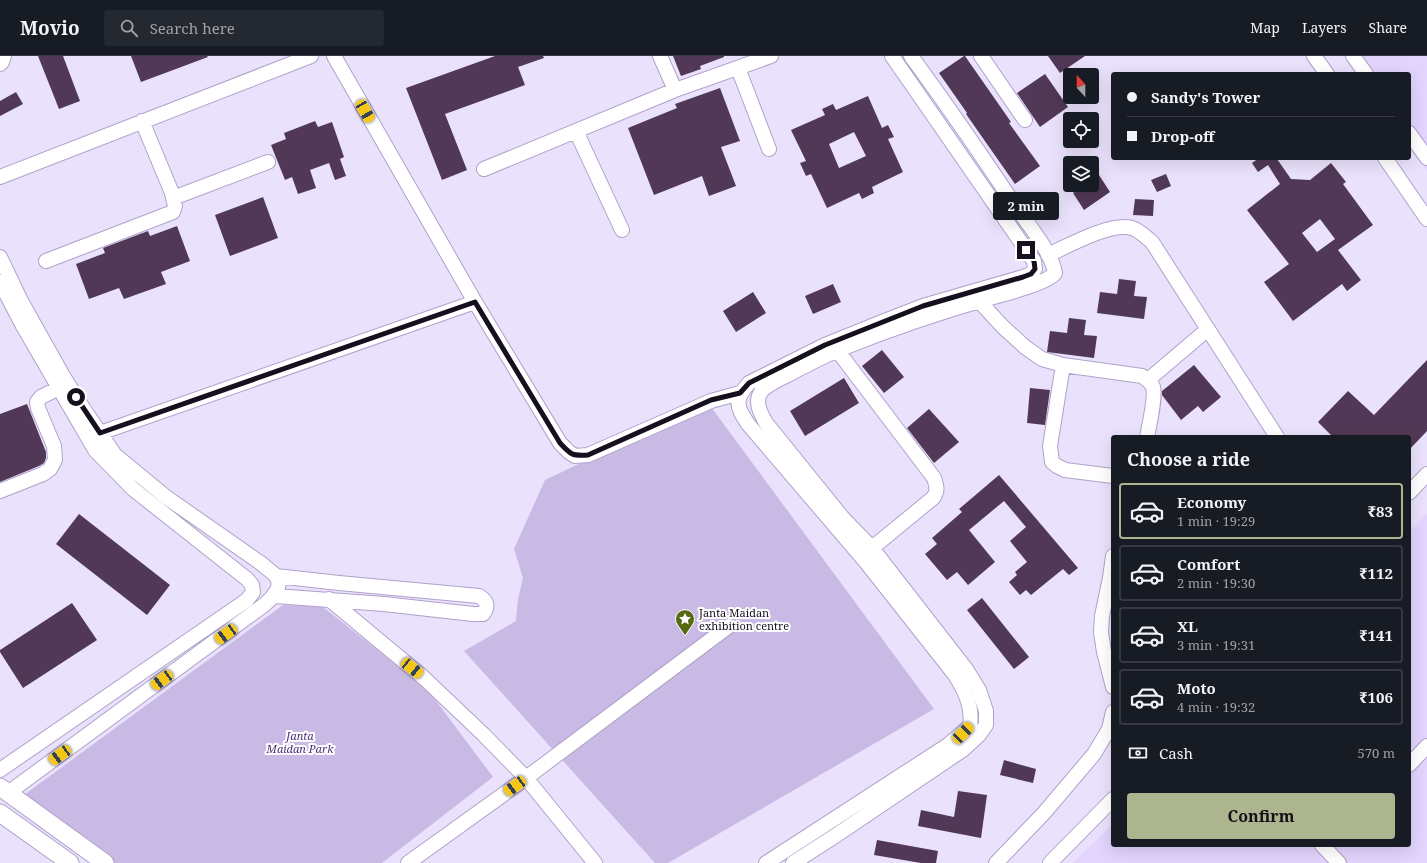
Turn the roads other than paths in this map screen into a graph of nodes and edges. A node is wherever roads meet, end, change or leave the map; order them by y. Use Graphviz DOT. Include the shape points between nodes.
graph roads {
  1 [pos="4,56"];
  2 [pos="311,56"];
  3 [pos="334,56"];
  4 [pos="660,56"];
  5 [pos="771,56"];
  6 [pos="892,56"];
  7 [pos="911,56"];
  8 [pos="981,56"];
  9 [pos="1314,56"];
  10 [pos="1353,56"];
  11 [pos="754,59"];
  12 [pos="0,64"];
  13 [pos="738,68"];
  14 [pos="1326,72"];
  15 [pos="1365,72"];
  16 [pos="675,90"];
  17 [pos="1025,120"];
  18 [pos="142,121"];
  19 [pos="576,131"];
  20 [pos="1411,136"];
  21 [pos="769,149"];
  22 [pos="1427,158"];
  23 [pos="1386,160"];
  24 [pos="268,162"];
  25 [pos="484,169"];
  26 [pos="0,177"];
  27 [pos="173,198"];
  28 [pos="1427,219"];
  29 [pos="622,230"];
  30 [pos="1048,255"];
  31 [pos="0,257"];
  32 [pos="46,261"];
  33 [pos="0,282"];
  34 [pos="979,301"];
  35 [pos="475,302"];
  36 [pos="1208,329"];
  37 [pos="837,350"];
  38 [pos="1062,365"];
  39 [pos="1148,380"];
  40 [pos="58,388"];
  41 [pos="740,393"];
  42 [pos="100,433"];
  43 [pos="1147,435"];
  44 [pos="1277,435"];
  45 [pos="1427,474"];
  46 [pos="1111,476"];
  47 [pos="0,491"];
  48 [pos="1411,491"];
  49 [pos="872,548"];
  50 [pos="1111,571"];
  51 [pos="276,576"];
  52 [pos="275,596"];
  53 [pos="329,599"];
  54 [pos="729,626"];
  55 [pos="1111,679"];
  56 [pos="1111,720"];
  57 [pos="1427,746"];
  58 [pos="1411,763"];
  59 [pos="0,770"];
  60 [pos="526,778"];
  61 [pos="4,790"];
  62 [pos="1111,801"];
  63 [pos="0,813"];
  64 [pos="1327,847"];
  65 [pos="70,863"];
  66 [pos="105,863"];
  67 [pos="408,863"];
  68 [pos="595,863"];
  69 [pos="766,863"];
  70 [pos="793,863"];
  71 [pos="996,863"];
  72 [pos="1050,863"];
  73 [pos="1339,863"];
  1 -- 12 [label="street"];
  2 -- 18 [label="street"];
  3 -- 35 [label="street"];
  4 -- 16 [label="street"];
  5 -- 11 [label="street"];
  6 -- 41 [label="street" via="1034,261 1035,269 1023,277 923,306 825,345 749,383"];
  7 -- 30 [label="street" via="952,111"];
  8 -- 17 [label="street"];
  9 -- 14 [label="street"];
  10 -- 15 [label="street"];
  11 -- 13 [label="street"];
  13 -- 16 [label="street"];
  13 -- 21 [label="street"];
  16 -- 19 [label="street"];
  18 -- 26 [label="street"];
  18 -- 27 [label="street"];
  19 -- 25 [label="street"];
  19 -- 29 [label="street"];
  20 -- 22 [label="street"];
  23 -- 28 [label="street"];
  24 -- 27 [label="street"];
  27 -- 32 [label="street" via="173,212"];
  30 -- 34 [label="street" via="1054,268 1053,276 1039,283"];
  30 -- 36 [label="street" via="1100,232 1116,228 1133,228 1152,242"];
  31 -- 42 [label="street" via="21,301 63,376"];
  33 -- 40 [label="street"];
  34 -- 37 [label="street" via="934,314"];
  34 -- 38 [label="street" via="1025,347 1042,359"];
  35 -- 41 [label="street" via="560,443 575,456 588,455 711,400"];
  35 -- 42 [label="street"];
  36 -- 39 [label="street"];
  36 -- 44 [label="street"];
  37 -- 49 [label="street" via="934,478 937,486 933,498"];
  37 -- 49 [label="street" via="761,391 758,400 759,411 842,517"];
  38 -- 39 [label="street" via="1142,376"];
  38 -- 46 [label="street" via="1050,446 1052,462 1065,470"];
  39 -- 43 [label="street" via="1153,387 1154,398"];
  40 -- 47 [label="street" via="37,402 54,446 53,465 43,474"];
  40 -- 59 [label="street" via="95,450 111,468 133,489 247,579 252,585 253,592 247,600"];
  41 -- 69 [label="street" via="738,402 748,424 865,561 928,640 962,686 972,717 970,726 948,744"];
  42 -- 51 [label="street" via="116,455 166,497"];
  45 -- 48 [label="street"];
  49 -- 70 [label="street" via="966,669 979,690 986,711 986,725 964,749"];
  50 -- 55 [label="street" via="1102,616 1104,652"];
  51 -- 52 [label="street" via="278,583"];
  51 -- 53 [label="street" via="479,596 487,604 483,614 473,614"];
  52 -- 53 [label="street"];
  52 -- 61 [label="street"];
  53 -- 60 [label="street" via="424,678"];
  54 -- 60 [label="street"];
  56 -- 71 [label="street" via="1109,729 1094,754 1044,813"];
  57 -- 58 [label="street"];
  60 -- 67 [label="street"];
  60 -- 68 [label="street"];
  61 -- 66 [label="main road"];
  62 -- 72 [label="street"];
  63 -- 65 [label="main road"];
  64 -- 73 [label="street"];
}
